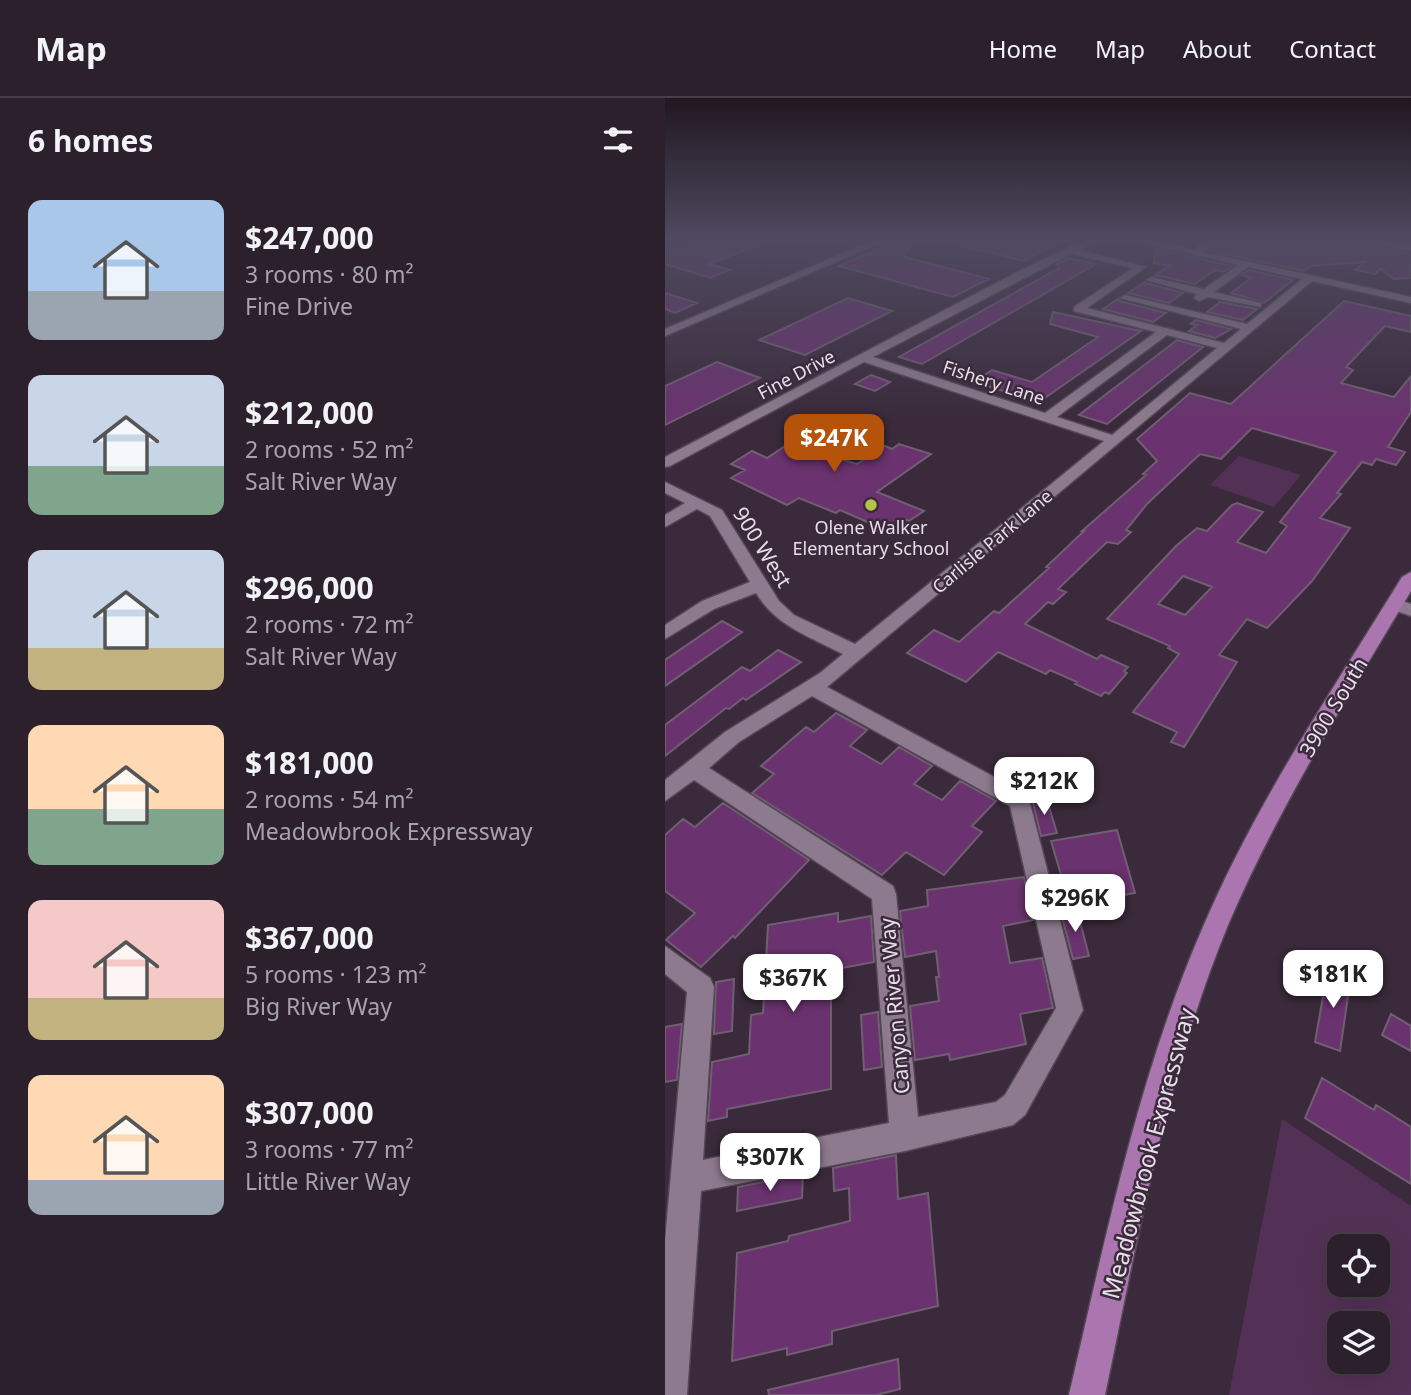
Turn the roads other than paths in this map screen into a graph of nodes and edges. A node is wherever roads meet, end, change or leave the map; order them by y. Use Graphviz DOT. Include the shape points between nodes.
graph roads {
  1 [pos="743,300"];
  2 [pos="975,300"];
  3 [pos="1092,300"];
  4 [pos="1131,300"];
  5 [pos="1197,300"];
  6 [pos="1234,300"];
  7 [pos="1283,300"];
  8 [pos="1257,305"];
  9 [pos="1180,311"];
  10 [pos="1248,328"];
  11 [pos="1165,331"];
  12 [pos="665,333"];
  13 [pos="1226,347"];
  14 [pos="863,358"];
  15 [pos="1047,418"];
  16 [pos="1114,440"];
  17 [pos="665,463"];
  18 [pos="665,487"];
  19 [pos="698,502"];
  20 [pos="665,522"];
  21 [pos="759,585"];
  22 [pos="1406,595"];
  23 [pos="665,634"];
  24 [pos="857,653"];
  25 [pos="813,688"];
  26 [pos="694,769"];
  27 [pos="665,792"];
  28 [pos="1256,838"];
  29 [pos="665,958"];
  30 [pos="905,1136"];
  31 [pos="687,1178"];
  32 [pos="669,1395"];
  33 [pos="1087,1395"];
  1 -- 12 [label="street"];
  2 -- 14 [label="street, Fine Drive"];
  3 -- 11 [label="street" via="1078,309"];
  4 -- 9 [label="street"];
  5 -- 9 [label="street"];
  6 -- 8 [label="street"];
  7 -- 10 [label="street, Carlisle Park Lane"];
  9 -- 10 [label="street"];
  10 -- 13 [label="street, Carlisle Park Lane"];
  11 -- 13 [label="street"];
  11 -- 15 [label="street"];
  13 -- 16 [label="street, Carlisle Park Lane"];
  14 -- 15 [label="street, Fishery Lane"];
  14 -- 17 [label="street, Fine Drive"];
  15 -- 16 [label="street, Fishery Lane"];
  16 -- 24 [label="street, Carlisle Park Lane"];
  18 -- 19 [label="street, 900 West"];
  19 -- 20 [label="street"];
  19 -- 21 [label="street, 900 West" via="716,513"];
  21 -- 23 [label="street" via="708,605"];
  21 -- 24 [label="street, 900 West" via="789,619"];
  22 -- 28 [label="main road, 3900 South"];
  24 -- 25 [label="street, Carlisle Park Lane"];
  25 -- 26 [label="street, Carlisle Park Lane" via="732,737"];
  25 -- 30 [label="street" via="1020,801 1069,1010 1015,1105 1003,1115"];
  26 -- 27 [label="street, Carlisle Park Lane"];
  26 -- 30 [label="street, Canyon River Way" via="884,894"];
  28 -- 33 [label="main road, Meadowbrook Expressway" via="1215,927 1165,1070"];
  29 -- 31 [label="street" via="701,987"];
  30 -- 31 [label="street"];
  31 -- 32 [label="street"];
}
